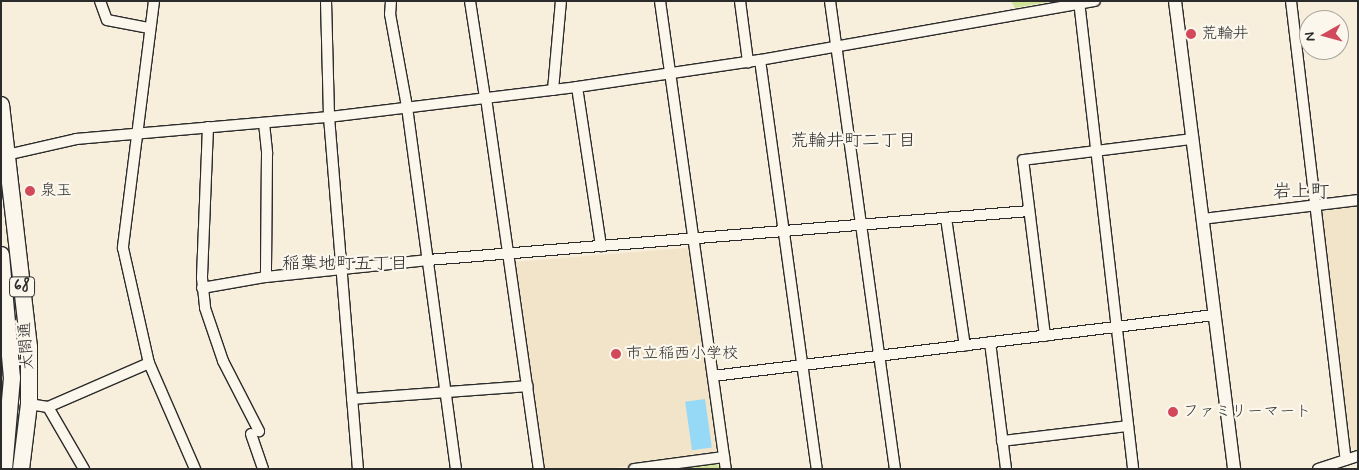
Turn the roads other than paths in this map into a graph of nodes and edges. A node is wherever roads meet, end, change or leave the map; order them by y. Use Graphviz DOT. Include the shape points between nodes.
graph roads {
  1 [pos="100,1"];
  2 [pos="154,1"];
  3 [pos="326,1"];
  4 [pos="391,1"];
  5 [pos="470,1"];
  6 [pos="561,1"];
  7 [pos="660,1"];
  8 [pos="740,1"];
  9 [pos="830,1"];
  10 [pos="1095,1"];
  11 [pos="1175,1"];
  12 [pos="1291,1"];
  13 [pos="1079,4"];
  14 [pos="149,28"];
  15 [pos="837,48"];
  16 [pos="760,60"];
  17 [pos="748,62"];
  18 [pos="670,73"];
  19 [pos="577,87"];
  20 [pos="553,90"];
  21 [pos="486,98"];
  22 [pos="1,105"];
  23 [pos="407,107"];
  24 [pos="330,117"];
  25 [pos="264,122"];
  26 [pos="208,127"];
  27 [pos="136,133"];
  28 [pos="1192,139"];
  29 [pos="1094,151"];
  30 [pos="4,154"];
  31 [pos="1358,200"];
  32 [pos="1314,205"];
  33 [pos="1029,211"];
  34 [pos="946,218"];
  35 [pos="1202,219"];
  36 [pos="862,225"];
  37 [pos="786,231"];
  38 [pos="694,239"];
  39 [pos="601,246"];
  40 [pos="508,254"];
  41 [pos="1,256"];
  42 [pos="428,260"];
  43 [pos="342,268"];
  44 [pos="266,277"];
  45 [pos="202,288"];
  46 [pos="1214,315"];
  47 [pos="1116,327"];
  48 [pos="1045,336"];
  49 [pos="990,342"];
  50 [pos="965,346"];
  51 [pos="879,356"];
  52 [pos="149,363"];
  53 [pos="803,365"];
  54 [pos="713,376"];
  55 [pos="528,386"];
  56 [pos="446,391"];
  57 [pos="352,399"];
  58 [pos="29,404"];
  59 [pos="48,407"];
  60 [pos="6,413"];
  61 [pos="1128,426"];
  62 [pos="1002,441"];
  63 [pos="1358,456"];
  64 [pos="724,457"];
  65 [pos="1346,460"];
  66 [pos="4,469"];
  67 [pos="21,469"];
  68 [pos="84,469"];
  69 [pos="195,469"];
  70 [pos="263,469"];
  71 [pos="358,469"];
  72 [pos="456,469"];
  73 [pos="539,469"];
  74 [pos="634,469"];
  75 [pos="726,469"];
  76 [pos="817,469"];
  77 [pos="895,469"];
  78 [pos="1006,469"];
  79 [pos="1133,469"];
  80 [pos="1234,469"];
  81 [pos="1318,469"];
  1 -- 14 [label="street" via="107,20"];
  2 -- 14 [label="street"];
  3 -- 24 [label="street"];
  4 -- 23 [label="street" via="390,14"];
  5 -- 21 [label="street"];
  6 -- 20 [label="street"];
  7 -- 18 [label="street"];
  8 -- 17 [label="street"];
  9 -- 15 [label="street"];
  10 -- 13 [label="street"];
  11 -- 28 [label="street"];
  12 -- 32 [label="street"];
  13 -- 15 [label="street"];
  13 -- 29 [label="street"];
  14 -- 27 [label="street"];
  15 -- 16 [label="street"];
  15 -- 36 [label="street"];
  16 -- 17 [label="street"];
  16 -- 37 [label="street"];
  17 -- 18 [label="street"];
  18 -- 19 [label="street"];
  18 -- 38 [label="street"];
  19 -- 20 [label="street"];
  19 -- 39 [label="street"];
  20 -- 21 [label="street"];
  21 -- 23 [label="street"];
  21 -- 40 [label="street"];
  22 -- 30 [label="main road, 太閤通 / 68"];
  23 -- 24 [label="street"];
  23 -- 42 [label="street"];
  24 -- 25 [label="street"];
  24 -- 43 [label="street"];
  25 -- 26 [label="street"];
  25 -- 44 [label="street" via="267,154"];
  26 -- 27 [label="street"];
  26 -- 45 [label="street"];
  27 -- 30 [label="street" via="76,139"];
  27 -- 52 [label="street" via="123,248"];
  28 -- 29 [label="street"];
  28 -- 35 [label="street"];
  29 -- 33 [label="street" via="1023,160"];
  29 -- 47 [label="street"];
  30 -- 58 [label="main road, 太閤通 / 68" via="29,347"];
  31 -- 32 [label="street"];
  32 -- 35 [label="street"];
  32 -- 65 [label="street"];
  33 -- 34 [label="street"];
  33 -- 48 [label="street"];
  34 -- 36 [label="street"];
  34 -- 50 [label="street"];
  35 -- 46 [label="street"];
  36 -- 37 [label="street"];
  36 -- 51 [label="street"];
  37 -- 38 [label="street"];
  37 -- 53 [label="street"];
  38 -- 39 [label="street"];
  38 -- 54 [label="street"];
  39 -- 40 [label="street"];
  40 -- 42 [label="street"];
  40 -- 55 [label="street"];
  41 -- 60 [label="main road, 太閤通 / 68" via="12,378"];
  42 -- 43 [label="street"];
  42 -- 56 [label="street"];
  43 -- 44 [label="street"];
  43 -- 57 [label="street"];
  44 -- 45 [label="street"];
  45 -- 70 [label="street" via="205,308 223,361 255,433"];
  46 -- 47 [label="street"];
  46 -- 80 [label="street"];
  47 -- 48 [label="street"];
  47 -- 61 [label="street"];
  48 -- 49 [label="street"];
  49 -- 50 [label="street"];
  49 -- 62 [label="street"];
  50 -- 51 [label="street"];
  51 -- 53 [label="street"];
  51 -- 77 [label="street"];
  52 -- 59 [label="street"];
  52 -- 69 [label="street"];
  53 -- 54 [label="street"];
  53 -- 76 [label="street"];
  54 -- 64 [label="street"];
  55 -- 56 [label="street"];
  55 -- 73 [label="street"];
  56 -- 57 [label="street"];
  56 -- 72 [label="street"];
  57 -- 71 [label="street"];
  58 -- 59 [label="street"];
  58 -- 67 [label="main road, 太閤通 / 68"];
  59 -- 68 [label="street"];
  60 -- 66 [label="main road, 太閤通 / 68"];
  61 -- 62 [label="street"];
  61 -- 79 [label="street"];
  62 -- 78 [label="street"];
  63 -- 65 [label="street"];
  64 -- 74 [label="street"];
  64 -- 75 [label="street"];
  65 -- 81 [label="street"];
}
